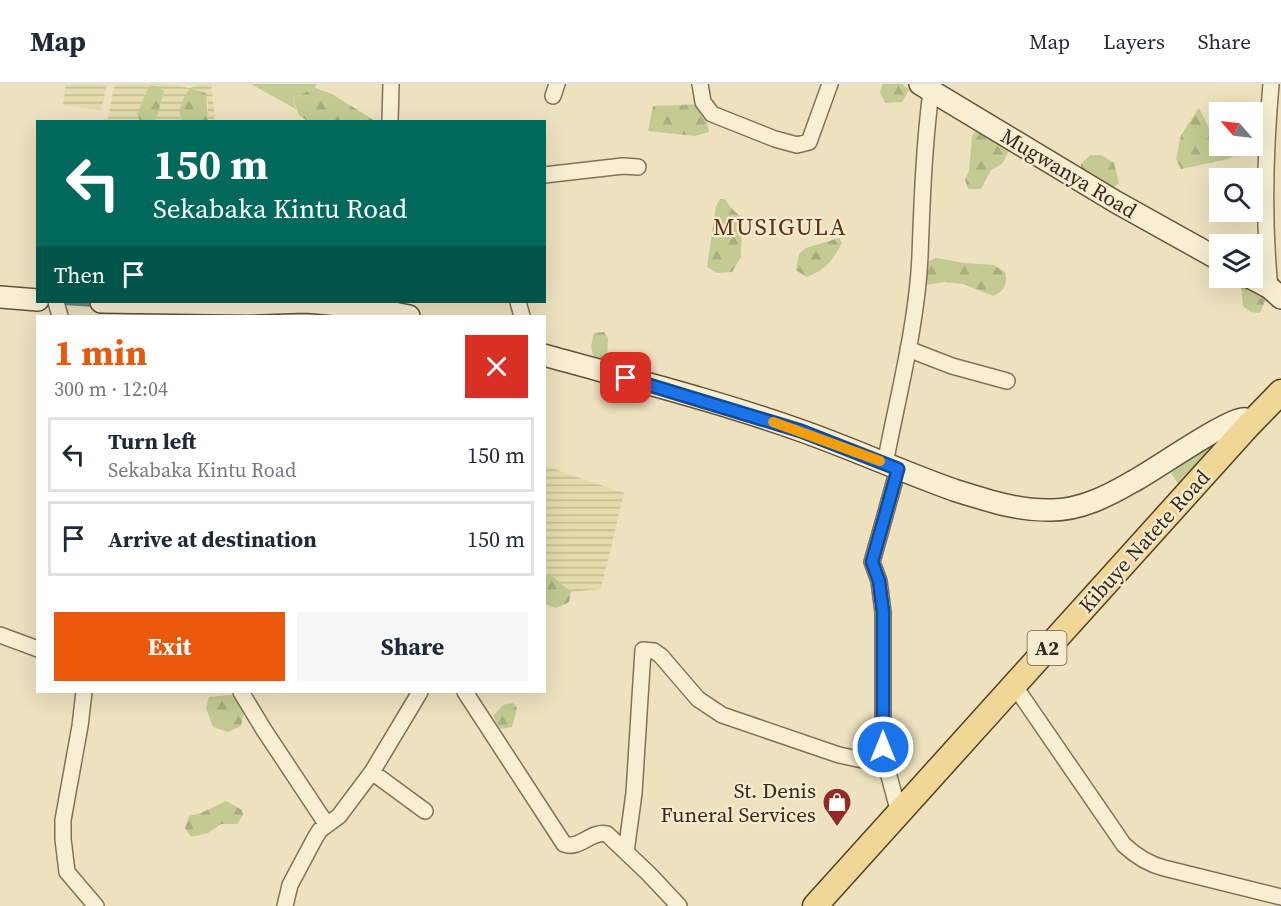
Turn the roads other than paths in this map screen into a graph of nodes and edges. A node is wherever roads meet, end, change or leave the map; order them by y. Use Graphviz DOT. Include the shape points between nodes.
graph roads {
  1 [pos="391,84"];
  2 [pos="700,84"];
  3 [pos="830,84"];
  4 [pos="1271,84"];
  5 [pos="926,87"];
  6 [pos="390,120"];
  7 [pos="638,167"];
  8 [pos="546,175"];
  9 [pos="1209,254"];
  10 [pos="1263,285"];
  11 [pos="1276,293"];
  12 [pos="0,297"];
  13 [pos="36,300"];
  14 [pos="318,303"];
  15 [pos="404,315"];
  16 [pos="908,349"];
  17 [pos="546,356"];
  18 [pos="1007,381"];
  19 [pos="1281,392"];
  20 [pos="1248,426"];
  21 [pos="892,466"];
  22 [pos="0,635"];
  23 [pos="36,648"];
  24 [pos="1014,685"];
  25 [pos="84,693"];
  26 [pos="243,693"];
  27 [pos="419,693"];
  28 [pos="466,693"];
  29 [pos="885,765"];
  30 [pos="372,772"];
  31 [pos="425,811"];
  32 [pos="899,813"];
  33 [pos="327,825"];
  34 [pos="626,852"];
  35 [pos="1281,897"];
  36 [pos="96,906"];
  37 [pos="285,906"];
  38 [pos="679,906"];
  39 [pos="815,906"];
  1 -- 6 [label="street"];
  2 -- 3 [label="street" via="703,102 712,114 797,145 809,142"];
  4 -- 11 [label="street" via="1265,174 1267,258"];
  5 -- 9 [label="street, Mugwanya Road"];
  5 -- 16 [label="street" via="920,255"];
  7 -- 8 [label="street"];
  10 -- 11 [label="street"];
  12 -- 13 [label="street"];
  14 -- 15 [label="street"];
  16 -- 18 [label="street"];
  16 -- 21 [label="street"];
  17 -- 21 [label="street" via="801,431"];
  19 -- 20 [label="main road, Kibuye Natete Road / A2"];
  20 -- 21 [label="street" via="1246,419 1239,419 1209,433 1131,483 1080,506 1053,510 1027,510 1002,504"];
  20 -- 24 [label="main road, Kibuye Natete Road / A2"];
  21 -- 29 [label="street" via="872,562 883,612"];
  22 -- 23 [label="street"];
  24 -- 32 [label="main road, Kibuye Natete Road / A2"];
  24 -- 35 [label="street" via="1124,845 1137,857 1152,865"];
  25 -- 36 [label="street" via="63,839 67,872"];
  26 -- 33 [label="street"];
  27 -- 30 [label="street"];
  28 -- 34 [label="street" via="564,844 574,846 602,832"];
  29 -- 32 [label="street"];
  29 -- 34 [label="street" via="839,756 722,715 698,699 661,656 643,650 640,726"];
  30 -- 31 [label="street"];
  30 -- 33 [label="street" via="339,816"];
  32 -- 39 [label="main road, Kibuye Natete Road / A2"];
  33 -- 37 [label="street" via="298,868"];
  34 -- 38 [label="street"];
}
